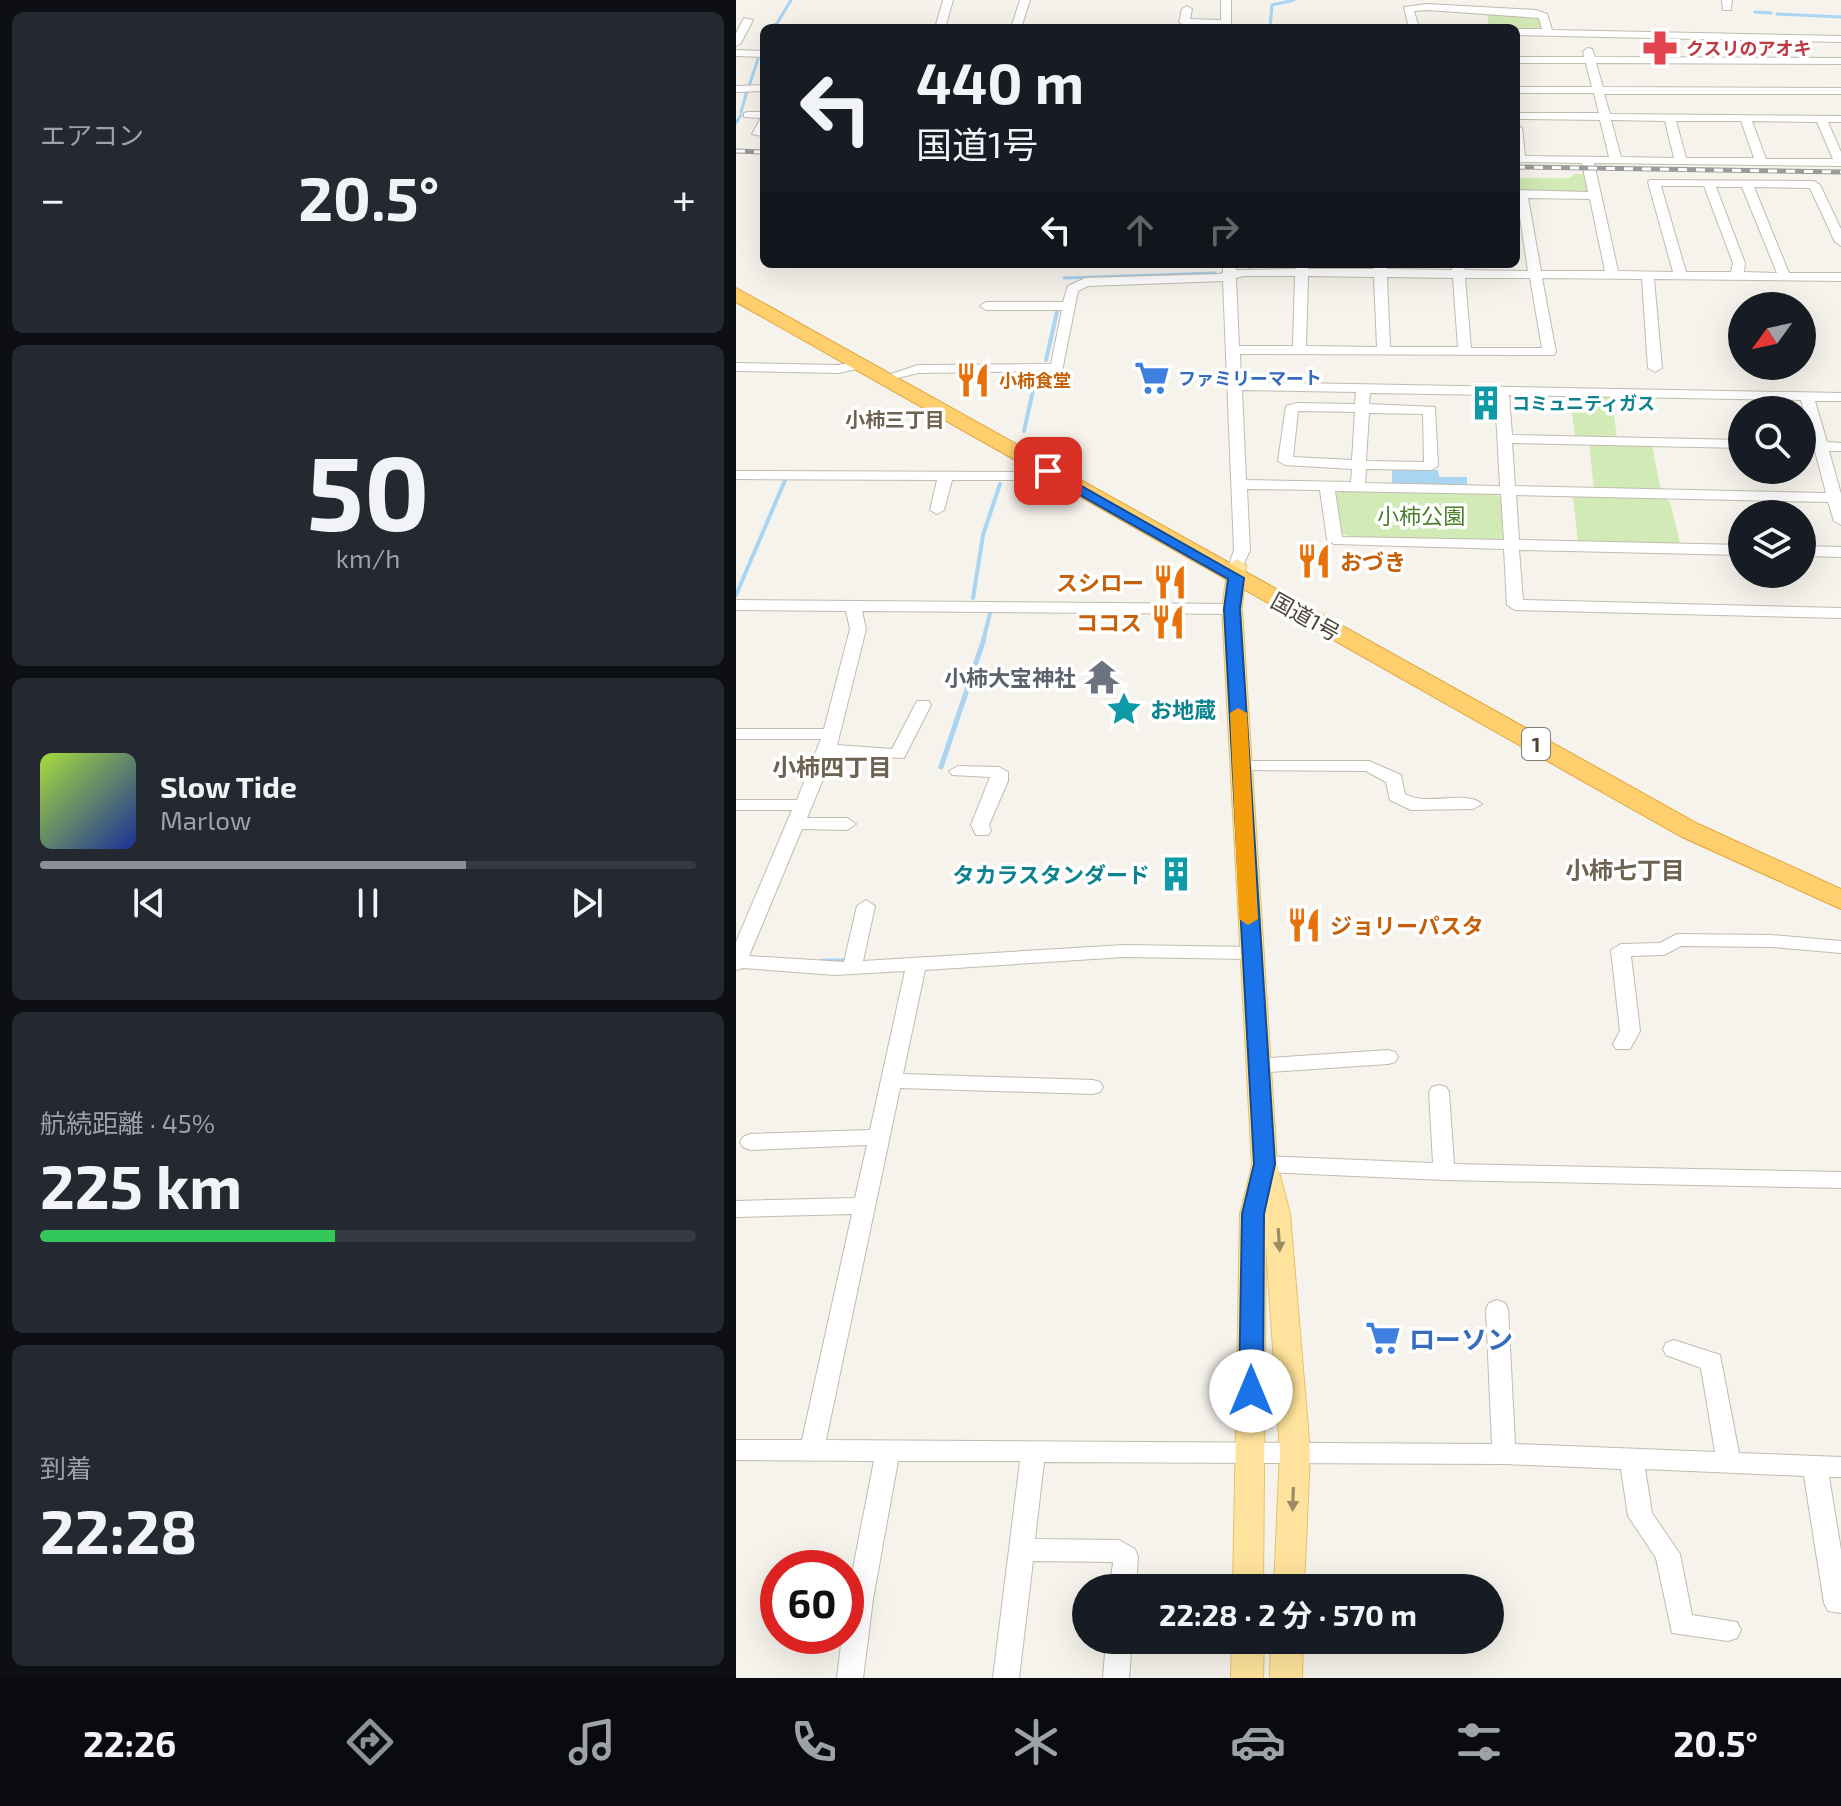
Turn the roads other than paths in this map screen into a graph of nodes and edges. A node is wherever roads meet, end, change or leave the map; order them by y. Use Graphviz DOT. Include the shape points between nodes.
graph roads {
  1 [pos="948,0"];
  2 [pos="1025,0"];
  3 [pos="1226,0"];
  4 [pos="1187,9"];
  5 [pos="748,20"];
  6 [pos="941,24"];
  7 [pos="1017,24"];
  8 [pos="1205,24"];
  9 [pos="1226,24"];
  10 [pos="1413,24"];
  11 [pos="1520,32"];
  12 [pos="1548,32"];
  13 [pos="1583,32"];
  14 [pos="1746,39"];
  15 [pos="1841,39"];
  16 [pos="736,43"];
  17 [pos="760,52"];
  18 [pos="736,53"];
  19 [pos="1520,60"];
  20 [pos="1591,60"];
  21 [pos="1755,61"];
  22 [pos="1841,61"];
  23 [pos="760,88"];
  24 [pos="736,89"];
  25 [pos="1520,90"];
  26 [pos="1599,90"];
  27 [pos="1768,91"];
  28 [pos="1841,91"];
  29 [pos="748,115"];
  30 [pos="760,115"];
  31 [pos="1520,116"];
  32 [pos="1605,118"];
  33 [pos="1670,118"];
  34 [pos="1746,119"];
  35 [pos="1780,119"];
  36 [pos="1821,119"];
  37 [pos="1841,119"];
  38 [pos="760,130"];
  39 [pos="758,134"];
  40 [pos="1567,146"];
  41 [pos="1520,159"];
  42 [pos="1570,159"];
  43 [pos="1587,159"];
  44 [pos="1616,160"];
  45 [pos="1681,161"];
  46 [pos="1761,162"];
  47 [pos="1840,163"];
  48 [pos="1709,183"];
  49 [pos="1747,184"];
  50 [pos="1520,194"];
  51 [pos="1595,196"];
  52 [pos="1520,199"];
  53 [pos="1841,242"];
  54 [pos="1230,269"];
  55 [pos="1302,269"];
  56 [pos="1380,269"];
  57 [pos="1458,270"];
  58 [pos="1536,276"];
  59 [pos="1613,277"];
  60 [pos="1681,277"];
  61 [pos="1841,277"];
  62 [pos="1648,278"];
  63 [pos="1737,278"];
  64 [pos="1785,278"];
  65 [pos="736,282"];
  66 [pos="736,294"];
  67 [pos="986,306"];
  68 [pos="1069,306"];
  69 [pos="1235,350"];
  70 [pos="1299,350"];
  71 [pos="1384,351"];
  72 [pos="1465,352"];
  73 [pos="861,364"];
  74 [pos="736,367"];
  75 [pos="1655,368"];
  76 [pos="898,374"];
  77 [pos="1237,386"];
  78 [pos="1363,388"];
  79 [pos="1502,391"];
  80 [pos="1756,396"];
  81 [pos="1816,397"];
  82 [pos="1841,397"];
  83 [pos="1362,409"];
  84 [pos="1816,428"];
  85 [pos="1504,439"];
  86 [pos="1728,444"];
  87 [pos="1816,446"];
  88 [pos="1821,446"];
  89 [pos="1841,447"];
  90 [pos="1359,465"];
  91 [pos="1048,471"];
  92 [pos="946,474"];
  93 [pos="736,475"];
  94 [pos="1240,484"];
  95 [pos="1327,486"];
  96 [pos="1358,487"];
  97 [pos="1507,490"];
  98 [pos="1838,498"];
  99 [pos="937,510"];
  100 [pos="1841,521"];
  101 [pos="1511,545"];
  102 [pos="1728,550"];
  103 [pos="1816,551"];
  104 [pos="1841,552"];
  105 [pos="1237,571"];
  106 [pos="736,605"];
  107 [pos="853,607"];
  108 [pos="1232,609"];
  109 [pos="1841,613"];
  110 [pos="923,705"];
  111 [pos="736,734"];
  112 [pos="828,742"];
  113 [pos="1241,766"];
  114 [pos="958,771"];
  115 [pos="1473,804"];
  116 [pos="736,805"];
  117 [pos="803,805"];
  118 [pos="795,823"];
  119 [pos="847,824"];
  120 [pos="982,831"];
  121 [pos="1841,883"];
  122 [pos="1841,900"];
  123 [pos="866,906"];
  124 [pos="1841,947"];
  125 [pos="1250,953"];
  126 [pos="736,962"];
  127 [pos="916,965"];
  128 [pos="852,969"];
  129 [pos="1623,1044"];
  130 [pos="1388,1057"];
  131 [pos="1257,1066"];
  132 [pos="893,1081"];
  133 [pos="1093,1087"];
  134 [pos="1439,1092"];
  135 [pos="881,1137"];
  136 [pos="750,1142"];
  137 [pos="1264,1164"];
  138 [pos="1444,1172"];
  139 [pos="1841,1180"];
  140 [pos="864,1206"];
  141 [pos="736,1209"];
  142 [pos="1497,1309"];
  143 [pos="1674,1349"];
  144 [pos="736,1450"];
  145 [pos="812,1450"];
  146 [pos="888,1451"];
  147 [pos="1250,1452"];
  148 [pos="1295,1452"];
  149 [pos="1033,1454"];
  150 [pos="1504,1454"];
  151 [pos="1631,1458"];
  152 [pos="1728,1461"];
  153 [pos="1815,1466"];
  154 [pos="1841,1467"];
  155 [pos="1021,1550"];
  156 [pos="1124,1574"];
  157 [pos="1248,1574"];
  158 [pos="1290,1574"];
  159 [pos="1837,1603"];
  160 [pos="1728,1630"];
  161 [pos="1118,1654"];
  162 [pos="1248,1654"];
  163 [pos="1287,1654"];
  164 [pos="850,1678"];
  165 [pos="1006,1678"];
  166 [pos="1116,1678"];
  167 [pos="1247,1678"];
  168 [pos="1286,1678"];
  1 -- 6 [label="street"];
  2 -- 7 [label="street"];
  3 -- 9 [label="street"];
  4 -- 8 [label="street" via="1184,22"];
  5 -- 16 [label="street"];
  10 -- 12 [label="street" via="1408,9 1536,13 1543,16"];
  11 -- 12 [label="street"];
  12 -- 13 [label="street"];
  13 -- 14 [label="street"];
  13 -- 20 [label="street"];
  14 -- 15 [label="street"];
  14 -- 21 [label="street"];
  17 -- 18 [label="street"];
  19 -- 20 [label="street"];
  20 -- 21 [label="street"];
  20 -- 26 [label="street"];
  21 -- 22 [label="street"];
  21 -- 27 [label="street"];
  23 -- 24 [label="street"];
  25 -- 26 [label="street"];
  26 -- 27 [label="street"];
  26 -- 32 [label="street"];
  27 -- 28 [label="street"];
  27 -- 35 [label="street"];
  29 -- 30 [label="street"];
  31 -- 32 [label="street"];
  32 -- 33 [label="street"];
  32 -- 44 [label="street"];
  33 -- 34 [label="street"];
  33 -- 45 [label="street"];
  34 -- 35 [label="street"];
  34 -- 46 [label="street"];
  35 -- 36 [label="street"];
  36 -- 37 [label="street"];
  36 -- 47 [label="street"];
  38 -- 39 [label="street"];
  40 -- 42 [label="street"];
  41 -- 42 [label="street"];
  42 -- 43 [label="street"];
  43 -- 44 [label="street"];
  43 -- 51 [label="street"];
  44 -- 45 [label="street"];
  45 -- 46 [label="street"];
  46 -- 47 [label="street"];
  48 -- 49 [label="street"];
  48 -- 60 [label="street" via="1654,182"];
  48 -- 63 [label="street" via="1739,263"];
  49 -- 53 [label="street" via="1814,185"];
  49 -- 64 [label="street"];
  50 -- 51 [label="street"];
  51 -- 59 [label="street"];
  52 -- 58 [label="street"];
  54 -- 55 [label="street"];
  54 -- 68 [label="street" via="1085,282 1072,289"];
  54 -- 69 [label="street"];
  55 -- 56 [label="street"];
  55 -- 70 [label="street"];
  56 -- 57 [label="street"];
  56 -- 71 [label="street"];
  57 -- 58 [label="street"];
  57 -- 72 [label="street"];
  58 -- 59 [label="street"];
  58 -- 72 [label="street" via="1549,352"];
  59 -- 62 [label="street"];
  60 -- 62 [label="street"];
  60 -- 63 [label="street"];
  61 -- 64 [label="street"];
  62 -- 75 [label="street"];
  63 -- 64 [label="street"];
  65 -- 76 [label="highway, 国道1号 / 1"];
  66 -- 73 [label="highway, 国道1号 / 1"];
  67 -- 68 [label="street"];
  68 -- 76 [label="street" via="1057,368 918,369"];
  69 -- 70 [label="street"];
  69 -- 77 [label="street"];
  70 -- 71 [label="street"];
  71 -- 72 [label="street"];
  73 -- 74 [label="street" via="838,369"];
  73 -- 91 [label="highway, 国道1号 / 1"];
  76 -- 105 [label="highway, 国道1号 / 1"];
  77 -- 78 [label="street"];
  77 -- 94 [label="street"];
  78 -- 79 [label="street"];
  78 -- 83 [label="street"];
  79 -- 80 [label="street"];
  79 -- 85 [label="street"];
  81 -- 82 [label="street"];
  83 -- 90 [label="street"];
  83 -- 90 [label="street" via="1430,410 1431,466"];
  83 -- 90 [label="street" via="1291,409 1285,461"];
  84 -- 88 [label="street"];
  85 -- 86 [label="street"];
  85 -- 97 [label="street"];
  87 -- 88 [label="street"];
  88 -- 89 [label="street"];
  88 -- 98 [label="street"];
  90 -- 96 [label="street"];
  91 -- 92 [label="street" via="1022,476"];
  91 -- 105 [label="highway, 国道1号 / 1"];
  92 -- 93 [label="street"];
  92 -- 99 [label="street"];
  94 -- 95 [label="street"];
  94 -- 105 [label="street" via="1242,550"];
  95 -- 96 [label="street"];
  95 -- 101 [label="street" via="1339,541"];
  96 -- 97 [label="street"];
  97 -- 98 [label="street"];
  97 -- 101 [label="street"];
  98 -- 100 [label="street"];
  101 -- 102 [label="street"];
  101 -- 109 [label="street" via="1515,605"];
  103 -- 104 [label="street"];
  105 -- 108 [label="main road"];
  105 -- 121 [label="highway, 国道1号 / 1" via="1646,792"];
  105 -- 122 [label="highway, 国道1号 / 1" via="1689,830"];
  106 -- 107 [label="street"];
  107 -- 108 [label="street"];
  107 -- 112 [label="street" via="858,629"];
  108 -- 113 [label="main road"];
  110 -- 112 [label="street" via="898,754"];
  111 -- 112 [label="street"];
  112 -- 117 [label="street"];
  113 -- 115 [label="street" via="1369,766 1395,779 1396,796 1411,805"];
  113 -- 125 [label="main road"];
  114 -- 120 [label="street" via="999,772"];
  116 -- 117 [label="street"];
  117 -- 118 [label="street"];
  118 -- 119 [label="street"];
  118 -- 126 [label="street"];
  123 -- 128 [label="street"];
  124 -- 129 [label="street" via="1677,940 1664,949 1621,950 1630,1031"];
  125 -- 127 [label="street" via="1124,951"];
  125 -- 131 [label="main road"];
  126 -- 128 [label="street"];
  127 -- 128 [label="street"];
  127 -- 132 [label="street"];
  130 -- 131 [label="street"];
  131 -- 137 [label="main road"];
  132 -- 133 [label="street"];
  132 -- 135 [label="street"];
  134 -- 138 [label="street"];
  135 -- 136 [label="street"];
  135 -- 140 [label="street"];
  137 -- 138 [label="street"];
  137 -- 147 [label="main road" via="1253,1214"];
  137 -- 148 [label="main road, one-way" via="1277,1214"];
  138 -- 139 [label="street"];
  140 -- 141 [label="street"];
  140 -- 145 [label="street"];
  142 -- 150 [label="street"];
  143 -- 152 [label="street" via="1712,1362"];
  144 -- 145 [label="street"];
  145 -- 146 [label="street"];
  146 -- 149 [label="street"];
  146 -- 164 [label="street"];
  147 -- 148 [label="street"];
  147 -- 149 [label="street"];
  147 -- 157 [label="main road"];
  148 -- 150 [label="street"];
  148 -- 158 [label="main road, one-way"];
  149 -- 155 [label="street"];
  150 -- 151 [label="street"];
  151 -- 152 [label="street"];
  151 -- 160 [label="street" via="1640,1516 1668,1554 1681,1625"];
  152 -- 153 [label="street"];
  153 -- 154 [label="street"];
  153 -- 159 [label="street"];
  155 -- 156 [label="street" via="1119,1551 1126,1557"];
  155 -- 165 [label="street"];
  161 -- 166 [label="street"];
  162 -- 167 [label="main road"];
  163 -- 168 [label="main road"];
}
